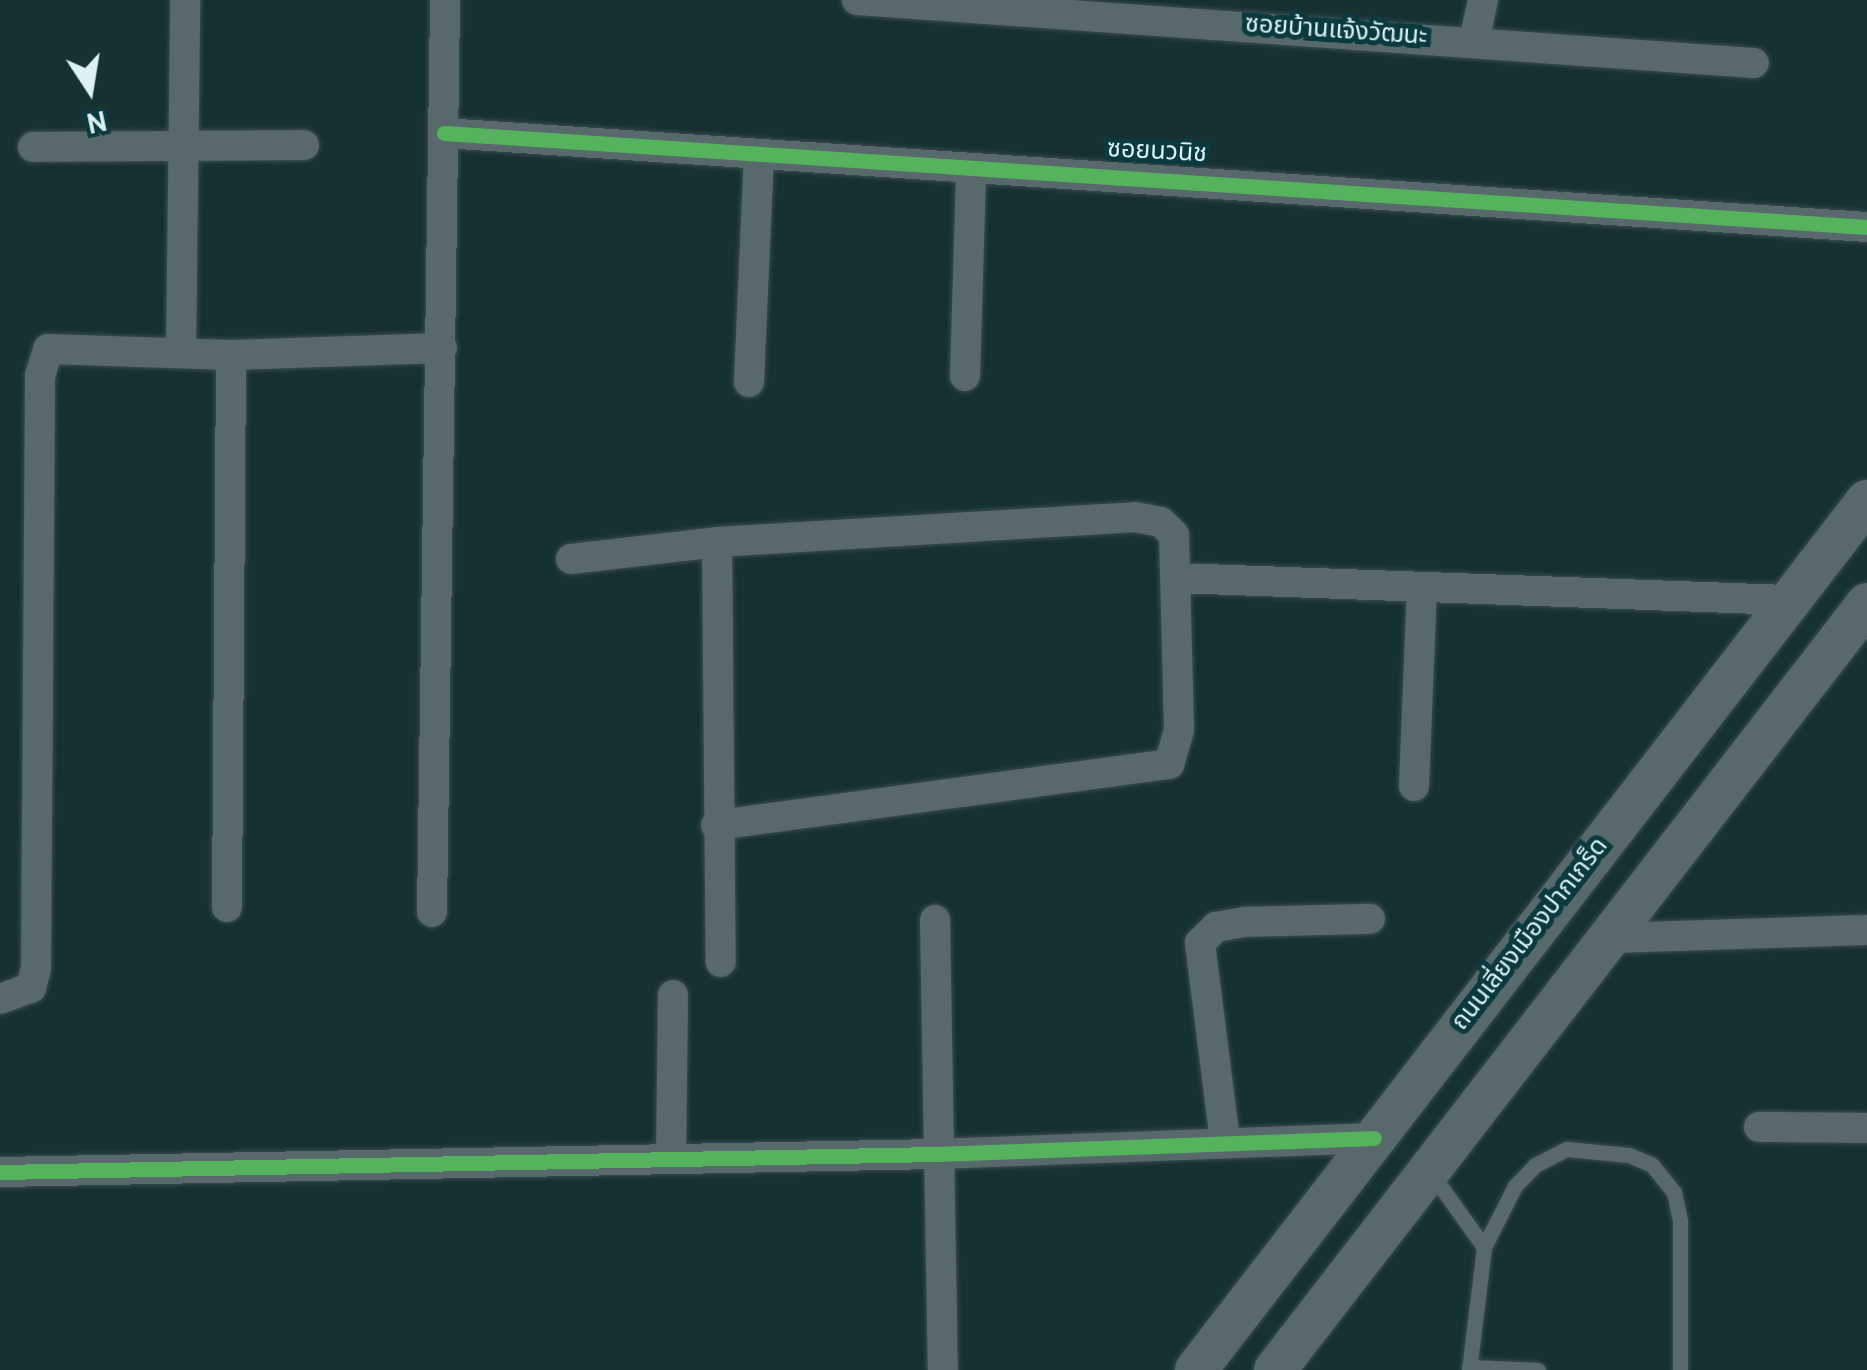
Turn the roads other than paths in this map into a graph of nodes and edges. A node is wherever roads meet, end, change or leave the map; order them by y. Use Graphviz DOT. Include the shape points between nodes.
graph roads {
  1 [pos="186,0"];
  2 [pos="445,0"];
  3 [pos="857,0"];
  4 [pos="1482,0"];
  5 [pos="1474,41"];
  6 [pos="1754,63"];
  7 [pos="444,134"];
  8 [pos="184,144"];
  9 [pos="304,145"];
  10 [pos="32,147"];
  11 [pos="759,154"];
  12 [pos="971,168"];
  13 [pos="1867,227"];
  14 [pos="442,348"];
  15 [pos="181,350"];
  16 [pos="231,355"];
  17 [pos="964,376"];
  18 [pos="749,382"];
  19 [pos="1867,501"];
  20 [pos="717,542"];
  21 [pos="571,560"];
  22 [pos="1176,578"];
  23 [pos="1422,590"];
  24 [pos="1789,600"];
  25 [pos="1867,604"];
  26 [pos="1414,786"];
  27 [pos="716,825"];
  28 [pos="226,908"];
  29 [pos="432,912"];
  30 [pos="1370,919"];
  31 [pos="935,920"];
  32 [pos="1867,930"];
  33 [pos="1611,938"];
  34 [pos="721,962"];
  35 [pos="672,995"];
  36 [pos="0,999"];
  37 [pos="1759,1127"];
  38 [pos="1867,1128"];
  39 [pos="1374,1138"];
  40 [pos="1225,1141"];
  41 [pos="938,1154"];
  42 [pos="670,1159"];
  43 [pos="1430,1171"];
  44 [pos="0,1172"];
  45 [pos="1484,1247"];
  46 [pos="1469,1368"];
  47 [pos="944,1370"];
  48 [pos="1196,1370"];
  49 [pos="1274,1370"];
  50 [pos="1538,1370"];
  51 [pos="1680,1370"];
  1 -- 8 [label="street"];
  2 -- 7 [label="street"];
  3 -- 5 [label="street, ซอยบ้านแจ้งวัฒนะ"];
  4 -- 5 [label="street"];
  5 -- 6 [label="street, ซอยบ้านแจ้งวัฒนะ"];
  7 -- 11 [label="street, ซอยนวนิช"];
  7 -- 14 [label="street"];
  8 -- 9 [label="street"];
  8 -- 10 [label="street"];
  8 -- 15 [label="street"];
  11 -- 12 [label="street, ซอยนวนิช"];
  11 -- 18 [label="street"];
  12 -- 13 [label="street, ซอยนวนิช"];
  12 -- 17 [label="street"];
  14 -- 16 [label="street"];
  14 -- 29 [label="street"];
  15 -- 16 [label="street"];
  15 -- 36 [label="street" via="48,349 44,362 36,968 31,988"];
  16 -- 28 [label="street"];
  19 -- 24 [label="main road, ถนนเลี่ยงเมืองปากเกร็ด"];
  20 -- 21 [label="street"];
  20 -- 22 [label="street" via="1135,517 1160,522 1174,535"];
  20 -- 27 [label="street"];
  22 -- 23 [label="street"];
  22 -- 27 [label="street" via="1178,730 1168,764"];
  23 -- 24 [label="street"];
  23 -- 26 [label="street"];
  24 -- 39 [label="main road, ถนนเลี่ยงเมืองปากเกร็ด"];
  25 -- 33 [label="main road"];
  27 -- 34 [label="street"];
  30 -- 40 [label="street" via="1245,922 1216,927 1200,943"];
  31 -- 41 [label="street"];
  32 -- 33 [label="street"];
  33 -- 43 [label="main road"];
  35 -- 42 [label="street"];
  37 -- 38 [label="street"];
  39 -- 40 [label="street"];
  39 -- 48 [label="main road, ถนนเลี่ยงเมืองปากเกร็ด"];
  40 -- 41 [label="street"];
  41 -- 42 [label="street"];
  41 -- 47 [label="street"];
  42 -- 44 [label="street"];
  43 -- 45 [label="lane"];
  43 -- 49 [label="main road"];
  45 -- 46 [label="lane"];
  45 -- 51 [label="lane" via="1516,1186 1566,1148 1629,1155 1652,1166 1674,1192 1680,1221"];
  46 -- 50 [label="lane"];
}
